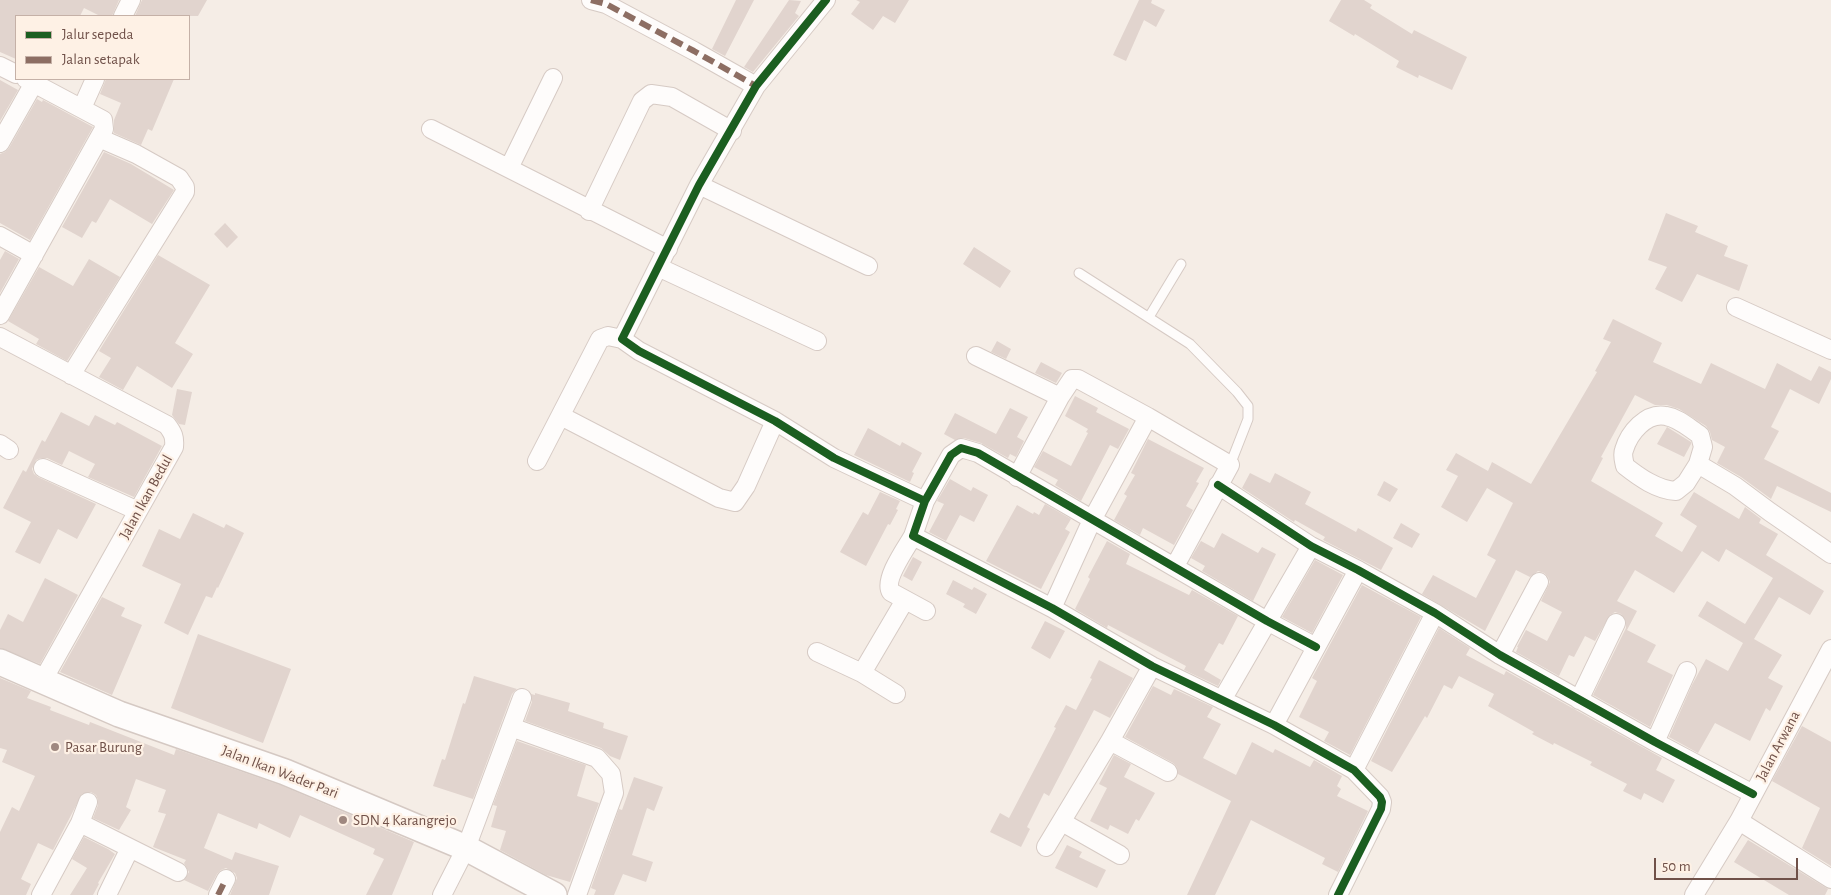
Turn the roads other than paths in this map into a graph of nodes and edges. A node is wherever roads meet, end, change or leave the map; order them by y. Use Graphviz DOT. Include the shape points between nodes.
graph roads {
  1 [pos="131,0"];
  2 [pos="591,0"];
  3 [pos="826,0"];
  4 [pos="124,15"];
  5 [pos="0,66"];
  6 [pos="15,74"];
  7 [pos="553,78"];
  8 [pos="95,80"];
  9 [pos="30,81"];
  10 [pos="756,86"];
  11 [pos="82,108"];
  12 [pos="431,129"];
  13 [pos="732,131"];
  14 [pos="99,138"];
  15 [pos="0,143"];
  16 [pos="509,168"];
  17 [pos="699,186"];
  18 [pos="590,211"];
  19 [pos="0,236"];
  20 [pos="668,249"];
  21 [pos="34,255"];
  22 [pos="1181,264"];
  23 [pos="868,266"];
  24 [pos="658,267"];
  25 [pos="1079,273"];
  26 [pos="1736,306"];
  27 [pos="0,315"];
  28 [pos="1149,317"];
  29 [pos="0,337"];
  30 [pos="622,340"];
  31 [pos="817,341"];
  32 [pos="1831,350"];
  33 [pos="976,356"];
  34 [pos="71,375"];
  35 [pos="1060,398"];
  36 [pos="561,416"];
  37 [pos="1148,417"];
  38 [pos="775,421"];
  39 [pos="538,461"];
  40 [pos="1230,464"];
  41 [pos="1698,464"];
  42 [pos="43,468"];
  43 [pos="1017,477"];
  44 [pos="1218,485"];
  45 [pos="925,502"];
  46 [pos="138,511"];
  47 [pos="1092,520"];
  48 [pos="913,536"];
  49 [pos="1311,546"];
  50 [pos="1831,554"];
  51 [pos="1175,566"];
  52 [pos="1358,570"];
  53 [pos="1539,582"];
  54 [pos="905,600"];
  55 [pos="1052,608"];
  56 [pos="926,611"];
  57 [pos="1435,613"];
  58 [pos="1268,621"];
  59 [pos="1616,623"];
  60 [pos="1316,647"];
  61 [pos="1831,649"];
  62 [pos="817,652"];
  63 [pos="1500,655"];
  64 [pos="0,662"];
  65 [pos="1152,666"];
  66 [pos="1687,671"];
  67 [pos="862,674"];
  68 [pos="43,680"];
  69 [pos="896,694"];
  70 [pos="522,698"];
  71 [pos="1222,700"];
  72 [pos="1579,700"];
  73 [pos="1274,725"];
  74 [pos="511,727"];
  75 [pos="1110,741"];
  76 [pos="1655,742"];
  77 [pos="1354,770"];
  78 [pos="1168,772"];
  79 [pos="1752,794"];
  80 [pos="88,802"];
  81 [pos="1739,821"];
  82 [pos="1062,822"];
  83 [pos="80,823"];
  84 [pos="1046,847"];
  85 [pos="130,848"];
  86 [pos="466,848"];
  87 [pos="1120,855"];
  88 [pos="178,872"];
  89 [pos="226,879"];
  90 [pos="1831,879"];
  91 [pos="41,895"];
  92 [pos="107,895"];
  93 [pos="218,895"];
  94 [pos="442,895"];
  95 [pos="554,895"];
  96 [pos="577,895"];
  97 [pos="1338,895"];
  98 [pos="1694,895"];
  1 -- 4 [label="street"];
  2 -- 10 [label="street" via="606,4"];
  3 -- 10 [label="street"];
  5 -- 6 [label="street"];
  7 -- 16 [label="street"];
  8 -- 11 [label="street"];
  9 -- 11 [label="street"];
  9 -- 15 [label="street"];
  10 -- 13 [label="street"];
  11 -- 14 [label="street" via="103,120 104,129"];
  12 -- 16 [label="street"];
  13 -- 17 [label="street"];
  13 -- 18 [label="street" via="672,97 651,94 642,101"];
  14 -- 21 [label="street"];
  14 -- 34 [label="street" via="178,178 185,192"];
  16 -- 18 [label="street"];
  17 -- 20 [label="street"];
  17 -- 23 [label="street"];
  18 -- 20 [label="street"];
  19 -- 21 [label="street"];
  20 -- 24 [label="street"];
  21 -- 27 [label="street"];
  22 -- 28 [label="lane"];
  24 -- 30 [label="street"];
  24 -- 31 [label="street"];
  25 -- 28 [label="lane"];
  26 -- 32 [label="street"];
  28 -- 40 [label="lane" via="1190,344 1248,406 1248,419"];
  29 -- 34 [label="street, Jalan Ikan Bedul"];
  30 -- 36 [label="street" via="608,336 600,339"];
  30 -- 38 [label="street"];
  33 -- 35 [label="street"];
  34 -- 46 [label="street, Jalan Ikan Bedul" via="167,425 172,432 174,447"];
  35 -- 37 [label="street" via="1072,379 1078,379"];
  35 -- 43 [label="street"];
  36 -- 38 [label="street" via="718,498 735,502 746,486"];
  36 -- 39 [label="street"];
  37 -- 40 [label="street"];
  37 -- 47 [label="street"];
  38 -- 45 [label="street" via="834,458"];
  40 -- 44 [label="street"];
  41 -- 41 [label="street" via="1702,447 1700,435 1679,420 1664,415 1640,423 1623,451 1625,466 1665,490 1676,491 1686,483"];
  41 -- 50 [label="street" via="1735,486"];
  42 -- 46 [label="street"];
  43 -- 45 [label="street" via="978,453 961,448 951,455"];
  43 -- 47 [label="street"];
  44 -- 49 [label="street"];
  44 -- 51 [label="street"];
  45 -- 48 [label="street"];
  46 -- 68 [label="street, Jalan Ikan Bedul"];
  47 -- 51 [label="street"];
  47 -- 55 [label="street"];
  48 -- 54 [label="street" via="888,584 891,592"];
  48 -- 55 [label="street"];
  49 -- 52 [label="street"];
  49 -- 58 [label="street"];
  51 -- 58 [label="street"];
  52 -- 57 [label="street"];
  52 -- 60 [label="street"];
  53 -- 63 [label="street"];
  54 -- 56 [label="street"];
  54 -- 67 [label="street"];
  55 -- 65 [label="street"];
  57 -- 63 [label="street"];
  57 -- 77 [label="street"];
  58 -- 60 [label="street"];
  58 -- 71 [label="street"];
  59 -- 72 [label="street"];
  60 -- 73 [label="street"];
  61 -- 79 [label="street, Jalan Arwana"];
  62 -- 67 [label="street"];
  63 -- 72 [label="street"];
  64 -- 68 [label="street, Jalan Ikan Wader Pari"];
  65 -- 71 [label="street"];
  65 -- 75 [label="street"];
  66 -- 76 [label="street"];
  67 -- 69 [label="street"];
  68 -- 86 [label="street, Jalan Ikan Wader Pari" via="119,714 285,772"];
  70 -- 74 [label="street"];
  71 -- 73 [label="street"];
  72 -- 76 [label="street"];
  73 -- 77 [label="street"];
  74 -- 86 [label="street"];
  74 -- 96 [label="street" via="597,758 611,774 614,793"];
  75 -- 78 [label="street"];
  75 -- 82 [label="street"];
  76 -- 79 [label="street"];
  77 -- 97 [label="street" via="1382,802"];
  79 -- 81 [label="street, Jalan Arwana"];
  80 -- 83 [label="street"];
  81 -- 90 [label="street"];
  81 -- 98 [label="street, Jalan Arwana"];
  82 -- 84 [label="street"];
  82 -- 87 [label="street"];
  83 -- 85 [label="street"];
  83 -- 91 [label="street"];
  85 -- 88 [label="street"];
  85 -- 92 [label="street"];
  86 -- 94 [label="street"];
  86 -- 95 [label="street, Jalan Ikan Wader Pari"];
  89 -- 93 [label="street"];
}
